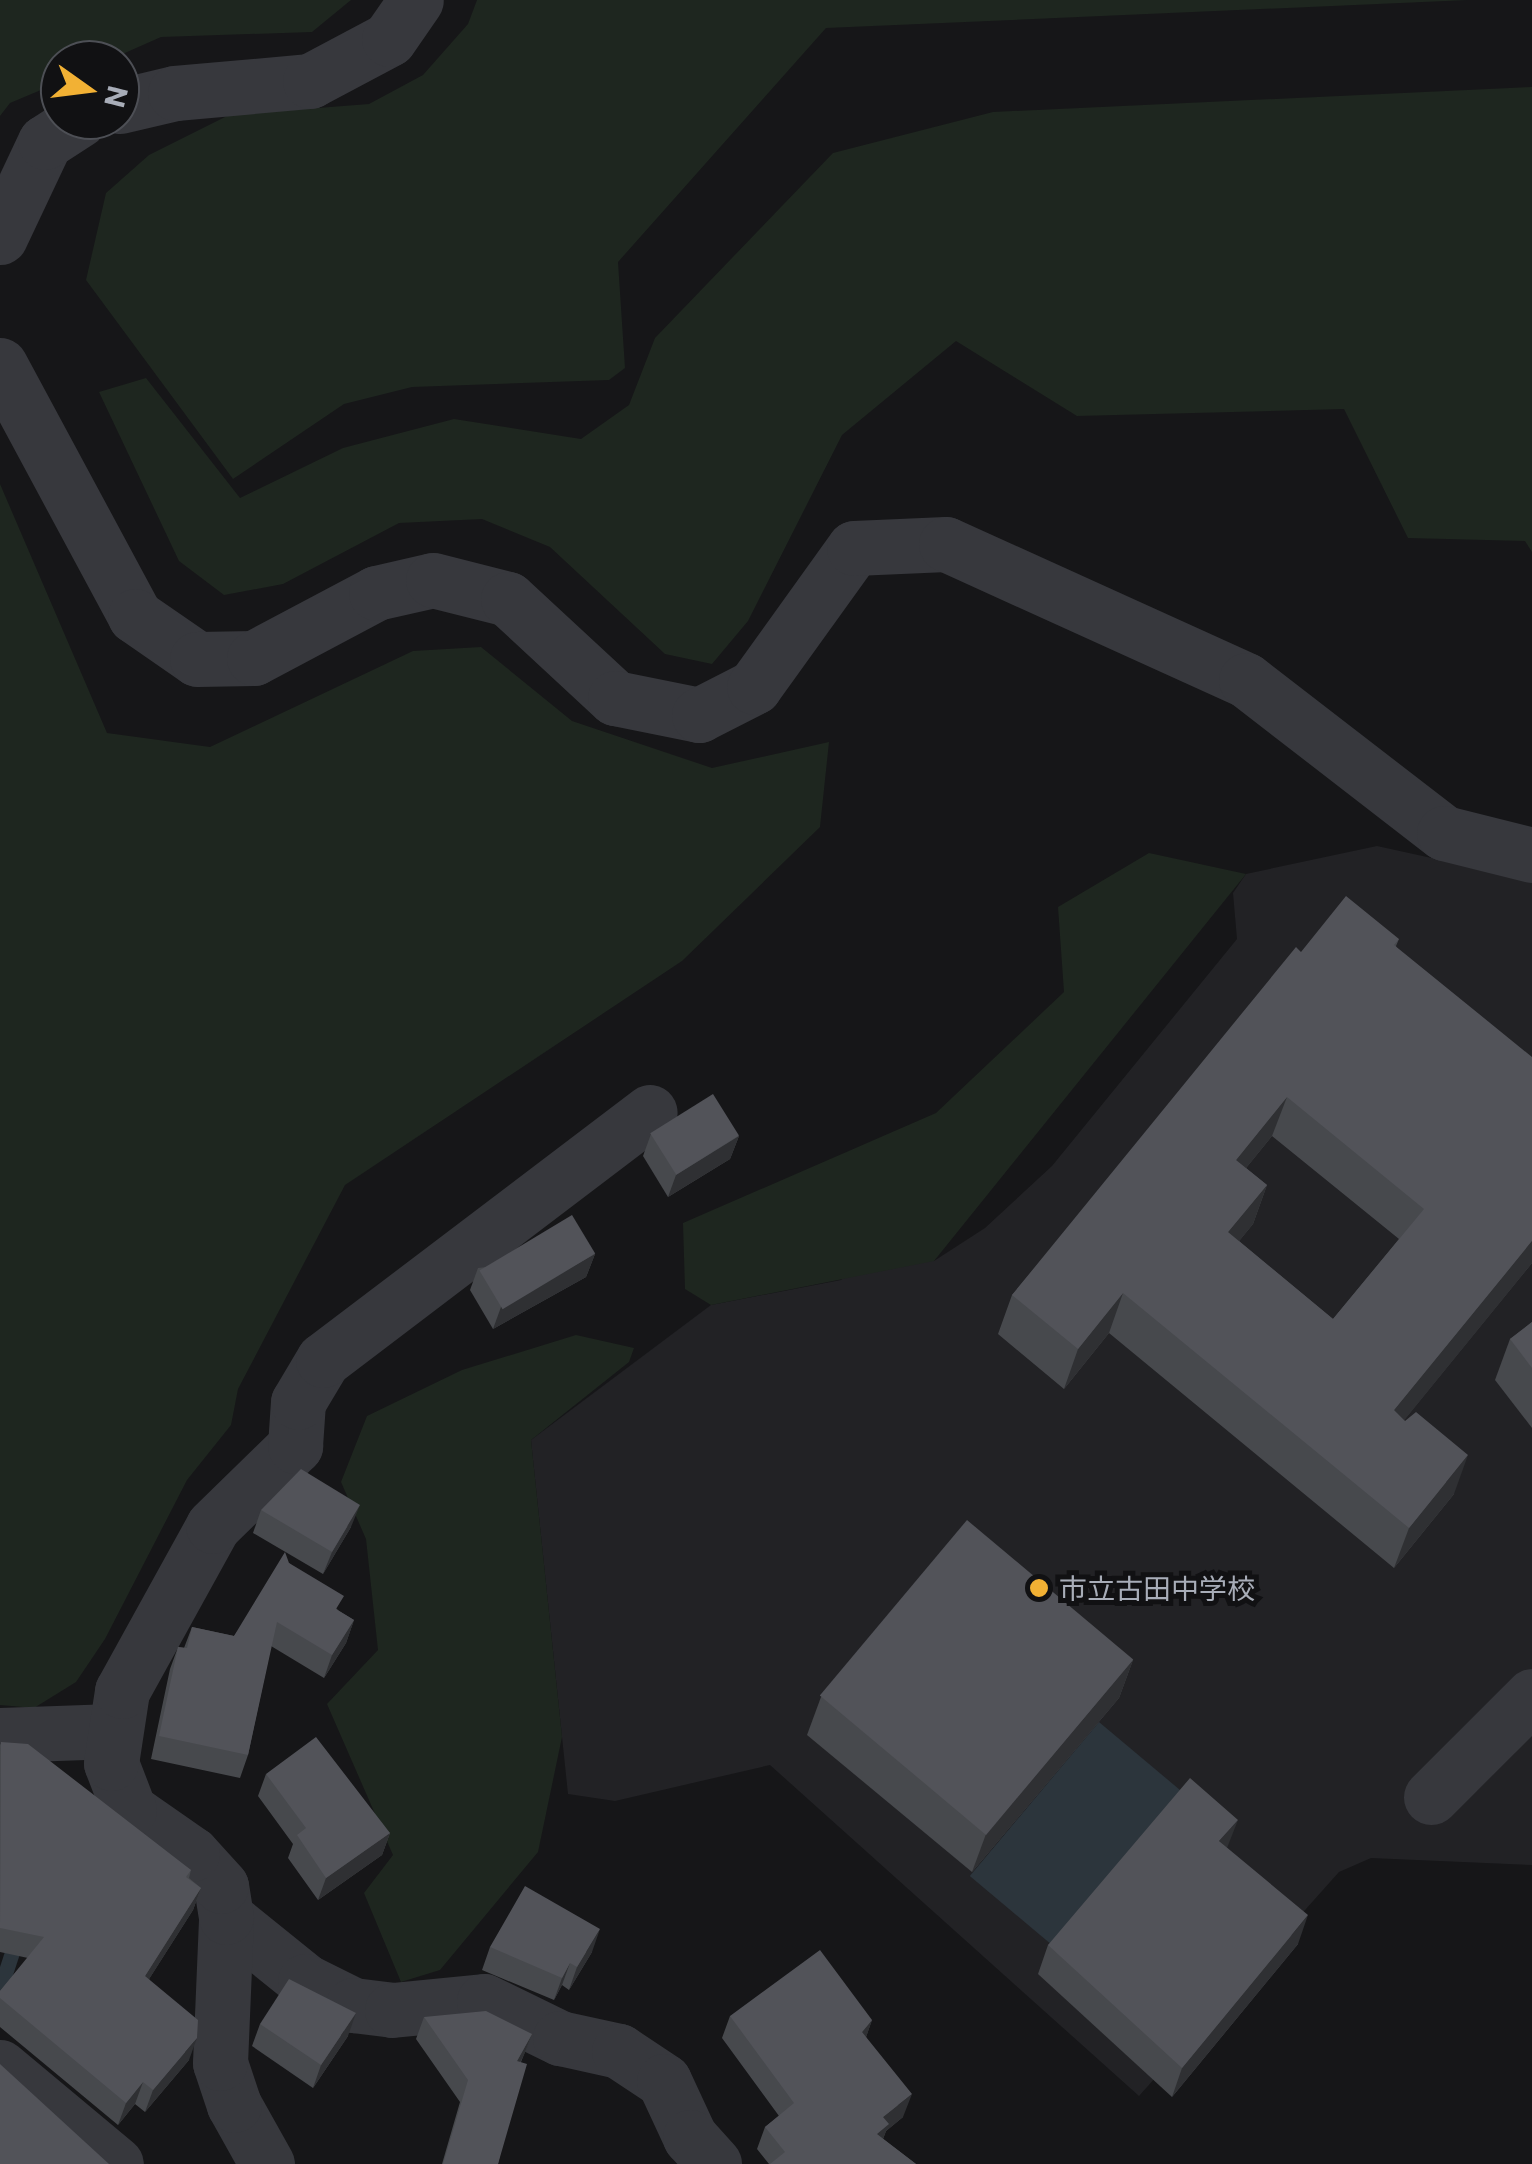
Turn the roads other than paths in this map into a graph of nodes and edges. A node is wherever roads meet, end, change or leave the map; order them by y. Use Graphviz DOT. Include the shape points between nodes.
graph roads {
  1 [pos="416,0"];
  2 [pos="140,101"];
  3 [pos="48,140"];
  4 [pos="0,237"];
  5 [pos="0,365"];
  6 [pos="1532,854"];
  7 [pos="650,1112"];
  8 [pos="1532,1696"];
  9 [pos="113,1731"];
  10 [pos="0,1735"];
  11 [pos="1431,1797"];
  12 [pos="226,1917"];
  13 [pos="0,2067"];
  14 [pos="116,2164"];
  15 [pos="268,2164"];
  16 [pos="714,2164"];
  1 -- 2 [label="street" via="388,40 310,81"];
  3 -- 4 [label="street"];
  5 -- 6 [label="street" via="135,616 197,658 254,658 376,593 432,580 508,599 615,698 699,715 754,687 854,548 946,544 1246,680 1444,832"];
  7 -- 9 [label="street" via="323,1360 298,1402 295,1446 212,1526 122,1692"];
  8 -- 11 [label="street"];
  9 -- 10 [label="street"];
  9 -- 12 [label="street" via="111,1762 129,1810 192,1854 221,1886"];
  12 -- 15 [label="street" via="220,2063 234,2105"];
  12 -- 16 [label="street" via="306,1980 353,2004 392,2010 484,2002 560,2038 619,2051 664,2081 690,2137"];
  13 -- 14 [label="street"];
}
